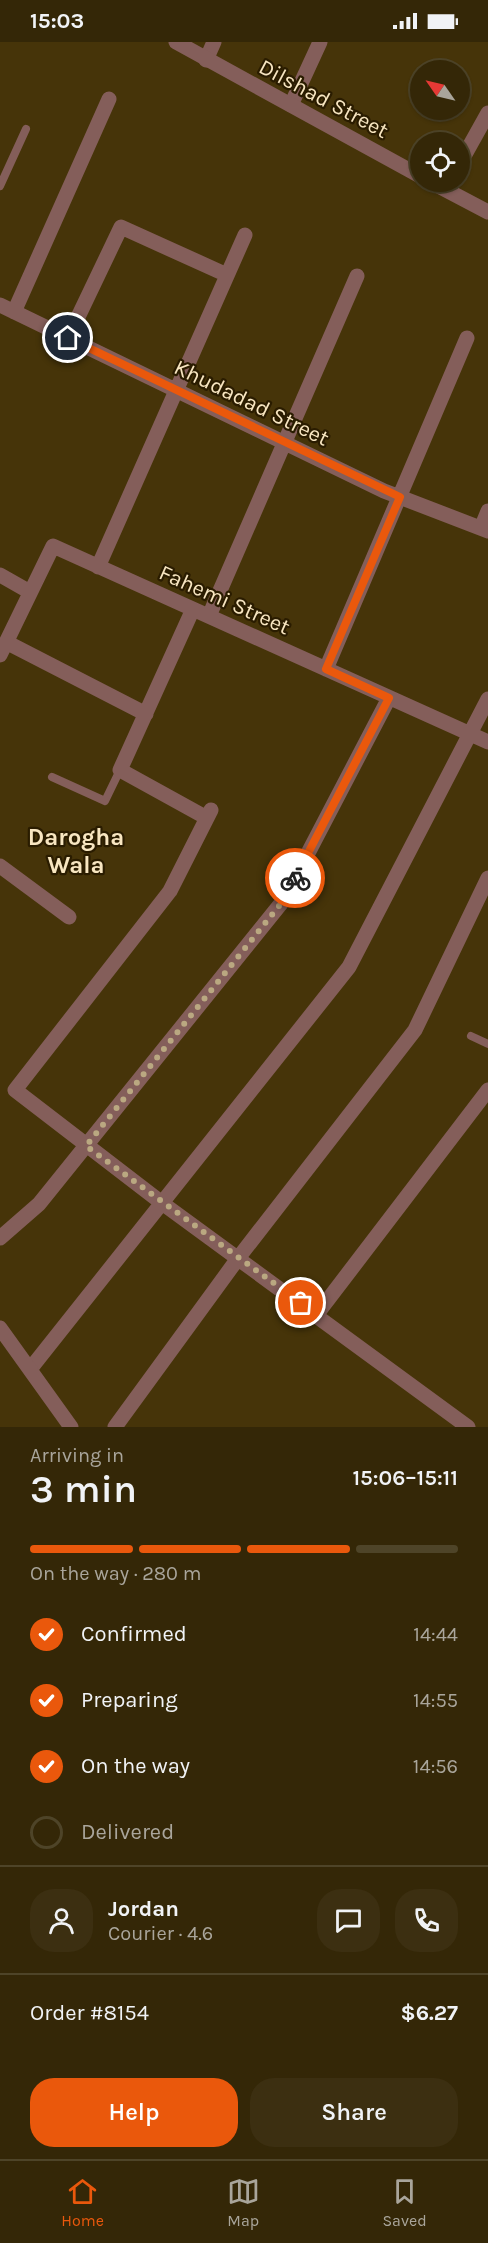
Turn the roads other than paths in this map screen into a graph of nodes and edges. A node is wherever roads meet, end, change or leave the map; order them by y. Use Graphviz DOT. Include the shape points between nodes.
graph roads {
  1 [pos="176,42"];
  2 [pos="214,42"];
  3 [pos="320,42"];
  4 [pos="206,60"];
  5 [pos="109,99"];
  6 [pos="291,105"];
  7 [pos="488,113"];
  8 [pos="26,129"];
  9 [pos="470,145"];
  10 [pos="410,170"];
  11 [pos="0,186"];
  12 [pos="458,192"];
  13 [pos="488,212"];
  14 [pos="245,235"];
  15 [pos="227,275"];
  16 [pos="357,276"];
  17 [pos="7,308"];
  18 [pos="68,338"];
  19 [pos="467,338"];
  20 [pos="176,390"];
  21 [pos="285,443"];
  22 [pos="400,497"];
  23 [pos="488,510"];
  24 [pos="484,530"];
  25 [pos="98,567"];
  26 [pos="0,575"];
  27 [pos="30,592"];
  28 [pos="193,609"];
  29 [pos="209,616"];
  30 [pos="3,648"];
  31 [pos="326,669"];
  32 [pos="389,698"];
  33 [pos="488,699"];
  34 [pos="146,714"];
  35 [pos="471,735"];
  36 [pos="488,742"];
  37 [pos="120,770"];
  38 [pos="52,777"];
  39 [pos="0,866"];
  40 [pos="488,878"];
  41 [pos="69,917"];
  42 [pos="471,1036"];
  43 [pos="488,1044"];
  44 [pos="488,1090"];
  45 [pos="86,1146"];
  46 [pos="162,1203"];
  47 [pos="0,1238"];
  48 [pos="239,1257"];
  49 [pos="316,1314"];
  50 [pos="0,1328"];
  51 [pos="31,1368"];
  52 [pos="71,1427"];
  53 [pos="116,1427"];
  54 [pos="468,1427"];
  1 -- 4 [label="street, Dilshad Street"];
  2 -- 4 [label="street"];
  3 -- 6 [label="street"];
  4 -- 6 [label="street, Dilshad Street"];
  5 -- 17 [label="street"];
  6 -- 10 [label="street, Dilshad Street"];
  7 -- 9 [label="street"];
  8 -- 11 [label="lane"];
  12 -- 13 [label="street"];
  14 -- 15 [label="street"];
  15 -- 18 [label="street" via="121,227"];
  15 -- 20 [label="street"];
  16 -- 21 [label="street"];
  17 -- 18 [label="street, Khudadad Street"];
  18 -- 20 [label="street, Khudadad Street"];
  19 -- 22 [label="street"];
  20 -- 21 [label="street, Khudadad Street"];
  20 -- 25 [label="street"];
  21 -- 22 [label="street, Khudadad Street"];
  21 -- 29 [label="street"];
  22 -- 24 [label="street, Khudadad Street"];
  22 -- 31 [label="street"];
  23 -- 24 [label="street"];
  25 -- 27 [label="street, Fahemi Street" via="53,546"];
  25 -- 28 [label="street, Fahemi Street"];
  26 -- 27 [label="street"];
  27 -- 30 [label="street, Fahemi Street"];
  28 -- 29 [label="street, Fahemi Street"];
  28 -- 34 [label="street"];
  29 -- 31 [label="street, Fahemi Street"];
  30 -- 34 [label="street"];
  31 -- 32 [label="street, Fahemi Street"];
  32 -- 35 [label="street, Fahemi Street"];
  32 -- 45 [label="street" via="283,901"];
  33 -- 35 [label="street"];
  34 -- 37 [label="street"];
  35 -- 36 [label="street, Fahemi Street"];
  35 -- 46 [label="street" via="349,967"];
  37 -- 38 [label="lane" via="105,801"];
  37 -- 45 [label="street" via="209,814 170,891 15,1090"];
  39 -- 41 [label="street"];
  40 -- 48 [label="street" via="416,1030"];
  42 -- 43 [label="lane"];
  44 -- 49 [label="street"];
  45 -- 46 [label="street"];
  45 -- 47 [label="street" via="39,1204"];
  46 -- 48 [label="street"];
  46 -- 51 [label="street"];
  48 -- 49 [label="street"];
  48 -- 53 [label="street"];
  49 -- 54 [label="street"];
  50 -- 51 [label="street"];
  51 -- 52 [label="street"];
}
